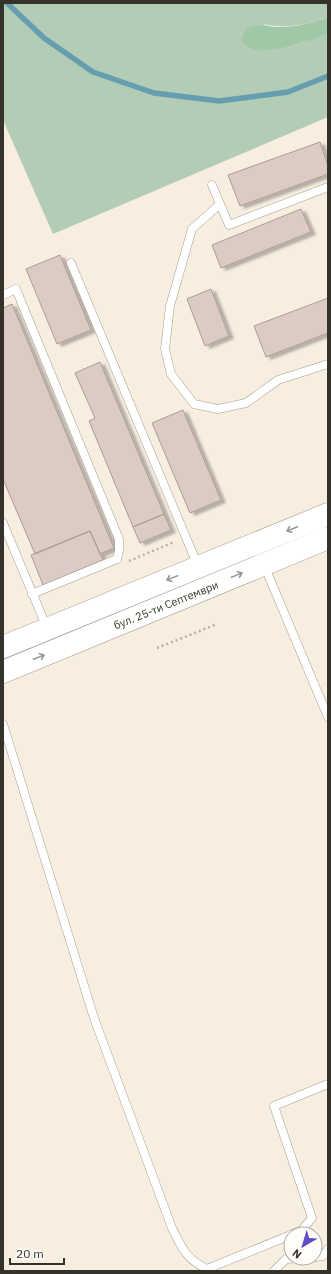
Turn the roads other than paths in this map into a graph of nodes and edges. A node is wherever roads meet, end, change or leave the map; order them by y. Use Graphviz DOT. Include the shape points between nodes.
graph roads {
  1 [pos="212,185"];
  2 [pos="328,187"];
  3 [pos="219,205"];
  4 [pos="71,263"];
  5 [pos="3,295"];
  6 [pos="328,364"];
  7 [pos="328,514"];
  8 [pos="3,523"];
  9 [pos="328,538"];
  10 [pos="264,564"];
  11 [pos="199,567"];
  12 [pos="32,594"];
  13 [pos="48,629"];
  14 [pos="3,647"];
  15 [pos="3,672"];
  16 [pos="328,717"];
  17 [pos="3,724"];
  18 [pos="328,1084"];
  19 [pos="305,1226"];
  20 [pos="283,1238"];
  21 [pos="283,1262"];
  22 [pos="274,1271"];
  1 -- 3 [label="lane"];
  2 -- 3 [label="lane" via="229,225"];
  3 -- 6 [label="lane" via="192,229 172,299 165,349 171,374 194,404 218,409 246,403 278,380"];
  4 -- 11 [label="lane"];
  5 -- 12 [label="lane" via="16,289 119,539 117,559"];
  7 -- 11 [label="main road, бул. 25-ти Септември, one-way"];
  8 -- 12 [label="lane"];
  9 -- 10 [label="main road, бул. 25-ти Септември"];
  15 -- 10 [label="main road, бул. 25-ти Септември, one-way"];
  10 -- 16 [label="lane"];
  11 -- 13 [label="main road, бул. 25-ти Септември, one-way"];
  12 -- 13 [label="lane"];
  13 -- 14 [label="main road, бул. 25-ти Септември"];
  17 -- 20 [label="lane" via="94,1018 172,1228 184,1252 194,1263 207,1269"];
  18 -- 19 [label="lane" via="274,1106 312,1218"];
  21 -- 22 [label="lane"];
}
